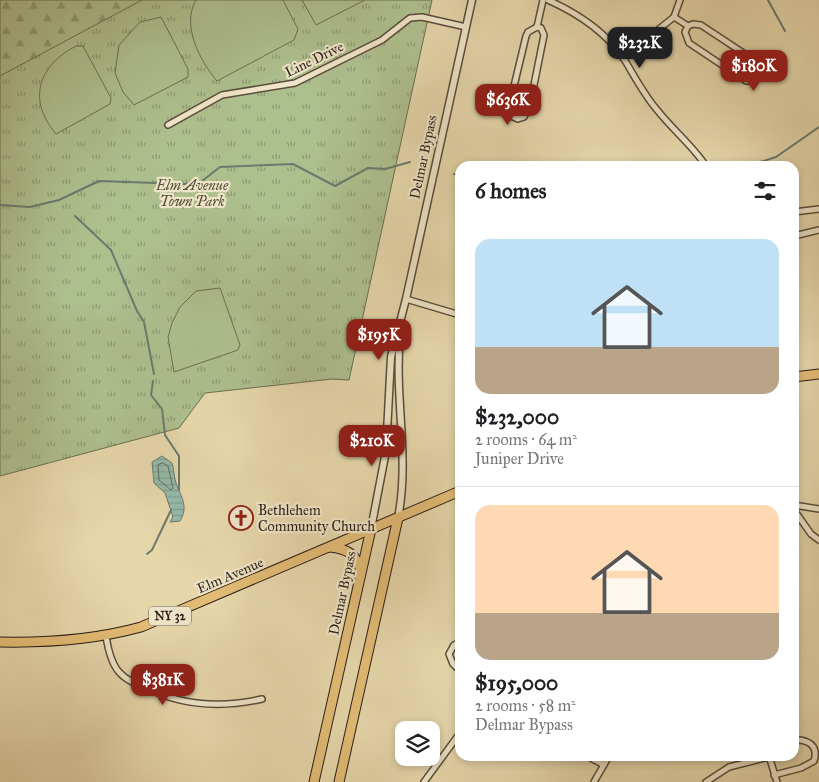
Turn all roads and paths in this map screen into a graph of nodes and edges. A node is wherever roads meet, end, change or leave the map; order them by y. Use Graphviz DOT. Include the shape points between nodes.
graph roads {
  1 [pos="472,0"];
  2 [pos="543,0"];
  3 [pos="548,0"];
  4 [pos="680,0"];
  5 [pos="674,17"];
  6 [pos="688,26"];
  7 [pos="537,27"];
  8 [pos="466,28"];
  9 [pos="623,58"];
  10 [pos="168,125"];
  11 [pos="702,161"];
  12 [pos="819,209"];
  13 [pos="799,211"];
  14 [pos="819,230"];
  15 [pos="799,235"];
  16 [pos="406,299"];
  17 [pos="455,314"];
  18 [pos="401,320"];
  19 [pos="819,374"];
  20 [pos="799,376"];
  21 [pos="388,406"];
  22 [pos="401,408"];
  23 [pos="455,493"];
  24 [pos="799,506"];
  25 [pos="819,509"];
  26 [pos="799,517"];
  27 [pos="398,518"];
  28 [pos="371,529"];
  29 [pos="819,540"];
  30 [pos="330,547"];
  31 [pos="361,570"];
  32 [pos="106,636"];
  33 [pos="0,642"];
  34 [pos="455,644"];
  35 [pos="455,666"];
  36 [pos="262,699"];
  37 [pos="455,740"];
  38 [pos="799,740"];
  39 [pos="596,761"];
  40 [pos="606,761"];
  41 [pos="751,761"];
  42 [pos="770,761"];
  43 [pos="604,765"];
  44 [pos="774,775"];
  45 [pos="314,782"];
  46 [pos="339,782"];
  47 [pos="424,782"];
  48 [pos="594,782"];
  49 [pos="706,782"];
  50 [pos="777,782"];
  1 -- 8 [label="street, Delmar Bypass"];
  2 -- 7 [label="street"];
  3 -- 9 [label="street" via="585,21"];
  4 -- 5 [label="street"];
  5 -- 6 [label="street"];
  5 -- 9 [label="street"];
  6 -- 6 [label="street" via="685,35 688,43 746,81 755,81 759,77 761,68 754,60 701,25"];
  7 -- 7 [label="street" via="526,36 509,108 511,116 518,119 524,117 530,105 544,35"];
  8 -- 10 [label="street, Line Drive" via="416,16 388,37 295,83 232,91"];
  8 -- 16 [label="street, Delmar Bypass"];
  9 -- 11 [label="street" via="658,111"];
  12 -- 13 [label="street"];
  14 -- 15 [label="street"];
  16 -- 17 [label="street"];
  16 -- 18 [label="street, Delmar Bypass"];
  18 -- 21 [label="street, Delmar Bypass" via="391,357"];
  18 -- 22 [label="street, Delmar Bypass" via="398,350"];
  19 -- 20 [label="main road"];
  21 -- 22 [label="street"];
  21 -- 28 [label="street, Delmar Bypass" via="386,451"];
  22 -- 27 [label="street, Delmar Bypass" via="403,480"];
  23 -- 27 [label="main road, Elm Avenue"];
  24 -- 25 [label="street"];
  26 -- 29 [label="street"];
  27 -- 28 [label="main road, Elm Avenue / NY 32"];
  27 -- 46 [label="main road, Delmar Bypass"];
  28 -- 30 [label="main road, Elm Avenue / NY 32"];
  28 -- 31 [label="main road, Delmar Bypass"];
  30 -- 31 [label="main road" via="348,551 356,557"];
  30 -- 32 [label="main road, Elm Avenue / NY 32" via="162,619"];
  31 -- 45 [label="main road, Delmar Bypass"];
  32 -- 33 [label="main road, Elm Avenue / NY 32" via="49,643"];
  32 -- 36 [label="street" via="112,660 120,674 152,691 198,704 240,704"];
  34 -- 35 [label="street" via="449,654"];
  37 -- 47 [label="street"];
  38 -- 44 [label="street" via="811,744 815,751 814,760 801,768"];
  39 -- 43 [label="street"];
  40 -- 43 [label="street"];
  41 -- 49 [label="street" via="729,767"];
  42 -- 44 [label="street"];
  43 -- 48 [label="street"];
  44 -- 50 [label="street"];
}
